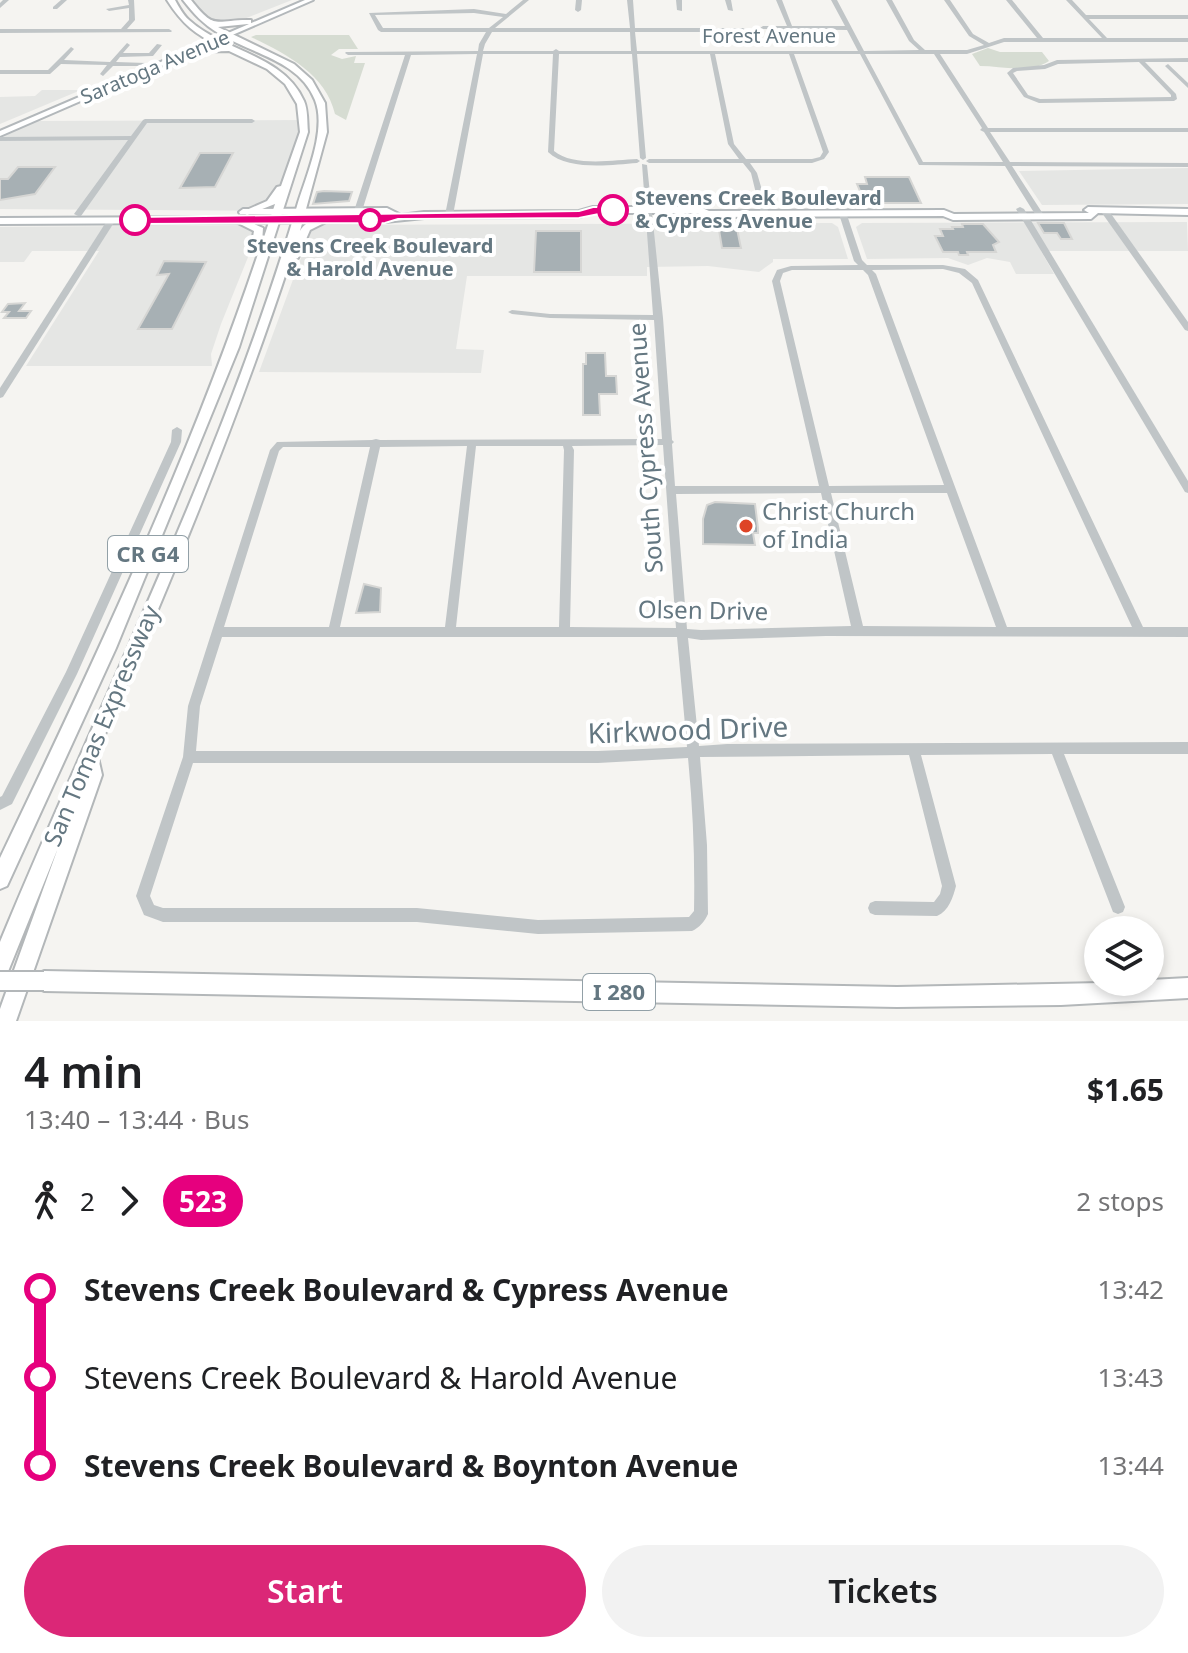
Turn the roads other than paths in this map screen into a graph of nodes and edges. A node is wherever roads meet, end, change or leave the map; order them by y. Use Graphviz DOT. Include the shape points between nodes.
graph roads {
  1 [pos="6,0"];
  2 [pos="64,0"];
  3 [pos="171,0"];
  4 [pos="187,0"];
  5 [pos="298,0"];
  6 [pos="310,0"];
  7 [pos="526,0"];
  8 [pos="579,0"];
  9 [pos="630,0"];
  10 [pos="679,0"];
  11 [pos="728,0"];
  12 [pos="779,0"];
  13 [pos="834,0"];
  14 [pos="889,0"];
  15 [pos="947,0"];
  16 [pos="1009,0"];
  17 [pos="1069,0"];
  18 [pos="131,3"];
  19 [pos="0,6"];
  20 [pos="55,8"];
  21 [pos="109,9"];
  22 [pos="578,10"];
  23 [pos="680,10"];
  24 [pos="731,10"];
  25 [pos="507,16"];
  26 [pos="1085,17"];
  27 [pos="1188,17"];
  28 [pos="206,21"];
  29 [pos="249,24"];
  30 [pos="189,26"];
  31 [pos="763,28"];
  32 [pos="790,28"];
  33 [pos="847,28"];
  34 [pos="490,30"];
  35 [pos="632,30"];
  36 [pos="743,30"];
  37 [pos="0,31"];
  38 [pos="123,31"];
  39 [pos="169,31"];
  40 [pos="227,33"];
  41 [pos="214,39"];
  42 [pos="1041,40"];
  43 [pos="1106,40"];
  44 [pos="1188,40"];
  45 [pos="251,44"];
  46 [pos="127,45"];
  47 [pos="159,45"];
  48 [pos="988,45"];
  49 [pos="71,49"];
  50 [pos="183,50"];
  51 [pos="195,50"];
  52 [pos="556,51"];
  53 [pos="633,51"];
  54 [pos="409,52"];
  55 [pos="480,52"];
  56 [pos="712,52"];
  57 [pos="791,52"];
  58 [pos="863,52"];
  59 [pos="924,52"];
  60 [pos="936,52"];
  61 [pos="242,53"];
  62 [pos="348,53"];
  63 [pos="119,55"];
  64 [pos="1188,60"];
  65 [pos="60,62"];
  66 [pos="1142,62"];
  67 [pos="112,63"];
  68 [pos="146,65"];
  69 [pos="1168,66"];
  70 [pos="0,72"];
  71 [pos="103,74"];
  72 [pos="1188,86"];
  73 [pos="252,121"];
  74 [pos="983,130"];
  75 [pos="1188,130"];
  76 [pos="0,134"];
  77 [pos="133,138"];
  78 [pos="643,161"];
  79 [pos="744,161"];
  80 [pos="1008,165"];
  81 [pos="1188,165"];
  82 [pos="292,168"];
  83 [pos="306,193"];
  84 [pos="358,211"];
  85 [pos="247,212"];
  86 [pos="134,213"];
  87 [pos="1022,213"];
  88 [pos="1039,213"];
  89 [pos="1106,213"];
  90 [pos="0,214"];
  91 [pos="78,214"];
  92 [pos="649,214"];
  93 [pos="765,214"];
  94 [pos="843,214"];
  95 [pos="1186,214"];
  96 [pos="321,215"];
  97 [pos="449,215"];
  98 [pos="276,216"];
  99 [pos="298,216"];
  100 [pos="398,216"];
  101 [pos="237,220"];
  102 [pos="0,221"];
  103 [pos="51,221"];
  104 [pos="111,221"];
  105 [pos="864,267"];
  106 [pos="280,274"];
  107 [pos="254,283"];
  108 [pos="512,312"];
  109 [pos="659,318"];
  110 [pos="1188,328"];
  111 [pos="0,395"];
  112 [pos="177,430"];
  113 [pos="376,442"];
  114 [pos="472,442"];
  115 [pos="566,442"];
  116 [pos="669,442"];
  117 [pos="948,489"];
  118 [pos="1188,489"];
  119 [pos="671,490"];
  120 [pos="825,490"];
  121 [pos="334,631"];
  122 [pos="450,631"];
  123 [pos="858,631"];
  124 [pos="217,632"];
  125 [pos="564,632"];
  126 [pos="1003,632"];
  127 [pos="1140,632"];
  128 [pos="1188,632"];
  129 [pos="682,633"];
  130 [pos="1188,748"];
  131 [pos="1056,749"];
  132 [pos="914,751"];
  133 [pos="693,752"];
  134 [pos="90,754"];
  135 [pos="189,757"];
  136 [pos="0,804"];
  137 [pos="0,879"];
  138 [pos="1118,907"];
  139 [pos="875,908"];
  140 [pos="0,967"];
  141 [pos="0,981"];
  142 [pos="1188,988"];
  143 [pos="6,1021"];
  1 -- 19 [label="street"];
  2 -- 20 [label="street"];
  3 -- 30 [label="highway, San Tomas Expressway / CR G4"];
  4 -- 28 [label="highway, San Tomas Expressway / CR G4"];
  5 -- 29 [label="main road, Saratoga Avenue"];
  6 -- 29 [label="main road, Saratoga Avenue"];
  7 -- 25 [label="street"];
  8 -- 22 [label="street"];
  9 -- 35 [label="street, South Cypress Avenue"];
  10 -- 23 [label="street"];
  11 -- 24 [label="street"];
  12 -- 32 [label="street"];
  13 -- 33 [label="street"];
  14 -- 59 [label="street"];
  15 -- 48 [label="street" via="971,35"];
  16 -- 42 [label="street"];
  17 -- 26 [label="street"];
  18 -- 21 [label="street"];
  18 -- 38 [label="street" via="132,20"];
  25 -- 34 [label="street"];
  25 -- 34 [label="street" via="372,11 381,30"];
  26 -- 27 [label="street"];
  26 -- 43 [label="street"];
  28 -- 29 [label="highway"];
  28 -- 40 [label="highway, San Tomas Expressway / CR G4"];
  29 -- 40 [label="main road, Saratoga Avenue"];
  29 -- 45 [label="highway" via="244,33"];
  30 -- 41 [label="highway, San Tomas Expressway / CR G4"];
  30 -- 50 [label="highway" via="199,36"];
  31 -- 32 [label="street"];
  32 -- 33 [label="street"];
  33 -- 58 [label="street"];
  34 -- 35 [label="street"];
  34 -- 55 [label="street"];
  35 -- 36 [label="street"];
  35 -- 53 [label="street, South Cypress Avenue"];
  37 -- 38 [label="street"];
  38 -- 39 [label="street"];
  40 -- 41 [label="main road, Saratoga Avenue"];
  40 -- 45 [label="highway, San Tomas Expressway / CR G4"];
  41 -- 50 [label="main road, Saratoga Avenue"];
  41 -- 51 [label="main road, Saratoga Avenue"];
  41 -- 61 [label="highway, San Tomas Expressway / CR G4"];
  42 -- 43 [label="street, Forest Avenue"];
  42 -- 48 [label="street, Forest Avenue"];
  43 -- 44 [label="street, Forest Avenue"];
  45 -- 83 [label="highway, San Tomas Expressway / CR G4" via="294,67 320,98 323,132"];
  46 -- 63 [label="street"];
  47 -- 63 [label="street" via="151,55"];
  48 -- 60 [label="street, Forest Avenue"];
  49 -- 65 [label="street"];
  50 -- 68 [label="main road, Saratoga Avenue"];
  51 -- 61 [label="highway" via="218,47"];
  51 -- 76 [label="main road, Saratoga Avenue"];
  52 -- 53 [label="street, Forest Avenue"];
  52 -- 55 [label="street, Forest Avenue"];
  52 -- 78 [label="street" via="554,158"];
  53 -- 56 [label="street, Forest Avenue"];
  53 -- 78 [label="street, South Cypress Avenue"];
  54 -- 55 [label="street, Forest Avenue"];
  54 -- 62 [label="street, Forest Avenue"];
  54 -- 84 [label="street"];
  55 -- 97 [label="street"];
  56 -- 57 [label="street, Forest Avenue"];
  56 -- 79 [label="street" via="731,144"];
  57 -- 58 [label="street, Forest Avenue"];
  57 -- 79 [label="street" via="826,152 812,161"];
  58 -- 59 [label="street, Forest Avenue"];
  58 -- 80 [label="street" via="921,164"];
  59 -- 60 [label="street, Forest Avenue"];
  60 -- 74 [label="street"];
  61 -- 82 [label="highway, San Tomas Expressway / CR G4" via="276,72 301,101 304,132"];
  63 -- 67 [label="street"];
  64 -- 66 [label="street"];
  65 -- 67 [label="street"];
  65 -- 70 [label="street" via="50,72"];
  66 -- 66 [label="street" via="1057,62 1010,73 1026,96 1039,101 1174,99"];
  67 -- 68 [label="street"];
  67 -- 71 [label="street"];
  68 -- 76 [label="main road, Saratoga Avenue"];
  69 -- 72 [label="street"];
  73 -- 77 [label="street" via="145,121"];
  74 -- 75 [label="street"];
  74 -- 80 [label="street"];
  76 -- 77 [label="street"];
  77 -- 91 [label="street"];
  78 -- 79 [label="street"];
  78 -- 92 [label="street, South Cypress Avenue"];
  79 -- 93 [label="street" via="754,173"];
  80 -- 81 [label="street"];
  80 -- 88 [label="street"];
  82 -- 85 [label="highway" via="271,203"];
  82 -- 98 [label="highway, San Tomas Expressway / CR G4"];
  83 -- 96 [label="highway"];
  83 -- 99 [label="highway, San Tomas Expressway / CR G4"];
  84 -- 96 [label="main road"];
  84 -- 100 [label="main road"];
  85 -- 86 [label="main road"];
  85 -- 98 [label="main road"];
  86 -- 91 [label="main road"];
  86 -- 104 [label="main road"];
  87 -- 88 [label="main road"];
  87 -- 94 [label="main road"];
  87 -- 118 [label="street"];
  88 -- 89 [label="main road"];
  89 -- 95 [label="main road"];
  89 -- 110 [label="street"];
  90 -- 91 [label="main road"];
  91 -- 103 [label="main road"];
  92 -- 93 [label="main road"];
  92 -- 97 [label="main road"];
  92 -- 109 [label="street, South Cypress Avenue"];
  93 -- 94 [label="main road"];
  94 -- 105 [label="street"];
  96 -- 99 [label="main road"];
  96 -- 100 [label="main road"];
  96 -- 106 [label="highway" via="306,228"];
  97 -- 100 [label="main road"];
  98 -- 99 [label="main road"];
  98 -- 101 [label="main road"];
  98 -- 107 [label="highway, San Tomas Expressway / CR G4"];
  99 -- 106 [label="highway, San Tomas Expressway / CR G4"];
  101 -- 104 [label="main road"];
  101 -- 107 [label="highway" via="260,233"];
  102 -- 103 [label="main road"];
  103 -- 104 [label="main road"];
  104 -- 111 [label="street"];
  105 -- 117 [label="street" via="872,274"];
  105 -- 120 [label="street" via="795,267 780,272 776,281"];
  105 -- 127 [label="street" via="943,267 962,271 975,282"];
  106 -- 134 [label="highway, San Tomas Expressway / CR G4" via="192,516"];
  107 -- 137 [label="highway, San Tomas Expressway / CR G4" via="139,575"];
  108 -- 109 [label="street"];
  109 -- 116 [label="street, South Cypress Avenue"];
  112 -- 136 [label="street" via="71,674 7,800"];
  113 -- 114 [label="street"];
  113 -- 121 [label="street"];
  113 -- 124 [label="street" via="280,444"];
  114 -- 115 [label="street"];
  114 -- 122 [label="street"];
  115 -- 116 [label="street"];
  115 -- 125 [label="street"];
  116 -- 119 [label="street, South Cypress Avenue"];
  117 -- 120 [label="street"];
  117 -- 126 [label="street"];
  119 -- 120 [label="street"];
  119 -- 129 [label="street, South Cypress Avenue"];
  120 -- 123 [label="street"];
  121 -- 122 [label="street, Olsen Drive"];
  121 -- 124 [label="street, Olsen Drive"];
  122 -- 125 [label="street, Olsen Drive"];
  123 -- 126 [label="street, Olsen Drive"];
  123 -- 129 [label="street, Olsen Drive"];
  124 -- 135 [label="street" via="194,706"];
  125 -- 129 [label="street, Olsen Drive"];
  126 -- 127 [label="street, Olsen Drive"];
  127 -- 128 [label="street, Olsen Drive"];
  129 -- 133 [label="street, South Cypress Avenue"];
  130 -- 131 [label="street, Kirkwood Drive"];
  131 -- 132 [label="street, Kirkwood Drive"];
  131 -- 138 [label="street"];
  132 -- 133 [label="street, Kirkwood Drive"];
  132 -- 139 [label="street" via="949,886 937,909"];
  133 -- 135 [label="street, Kirkwood Drive" via="598,757"];
  133 -- 135 [label="street, South Cypress Avenue" via="701,914 692,924 682,925 538,927 417,915 163,915 149,910 143,896 148,872"];
  134 -- 140 [label="highway, San Tomas Expressway / CR G4"];
  134 -- 143 [label="highway" via="93,775"];
  141 -- 142 [label="highway, I 280, bridge" via="897,997"];
}
